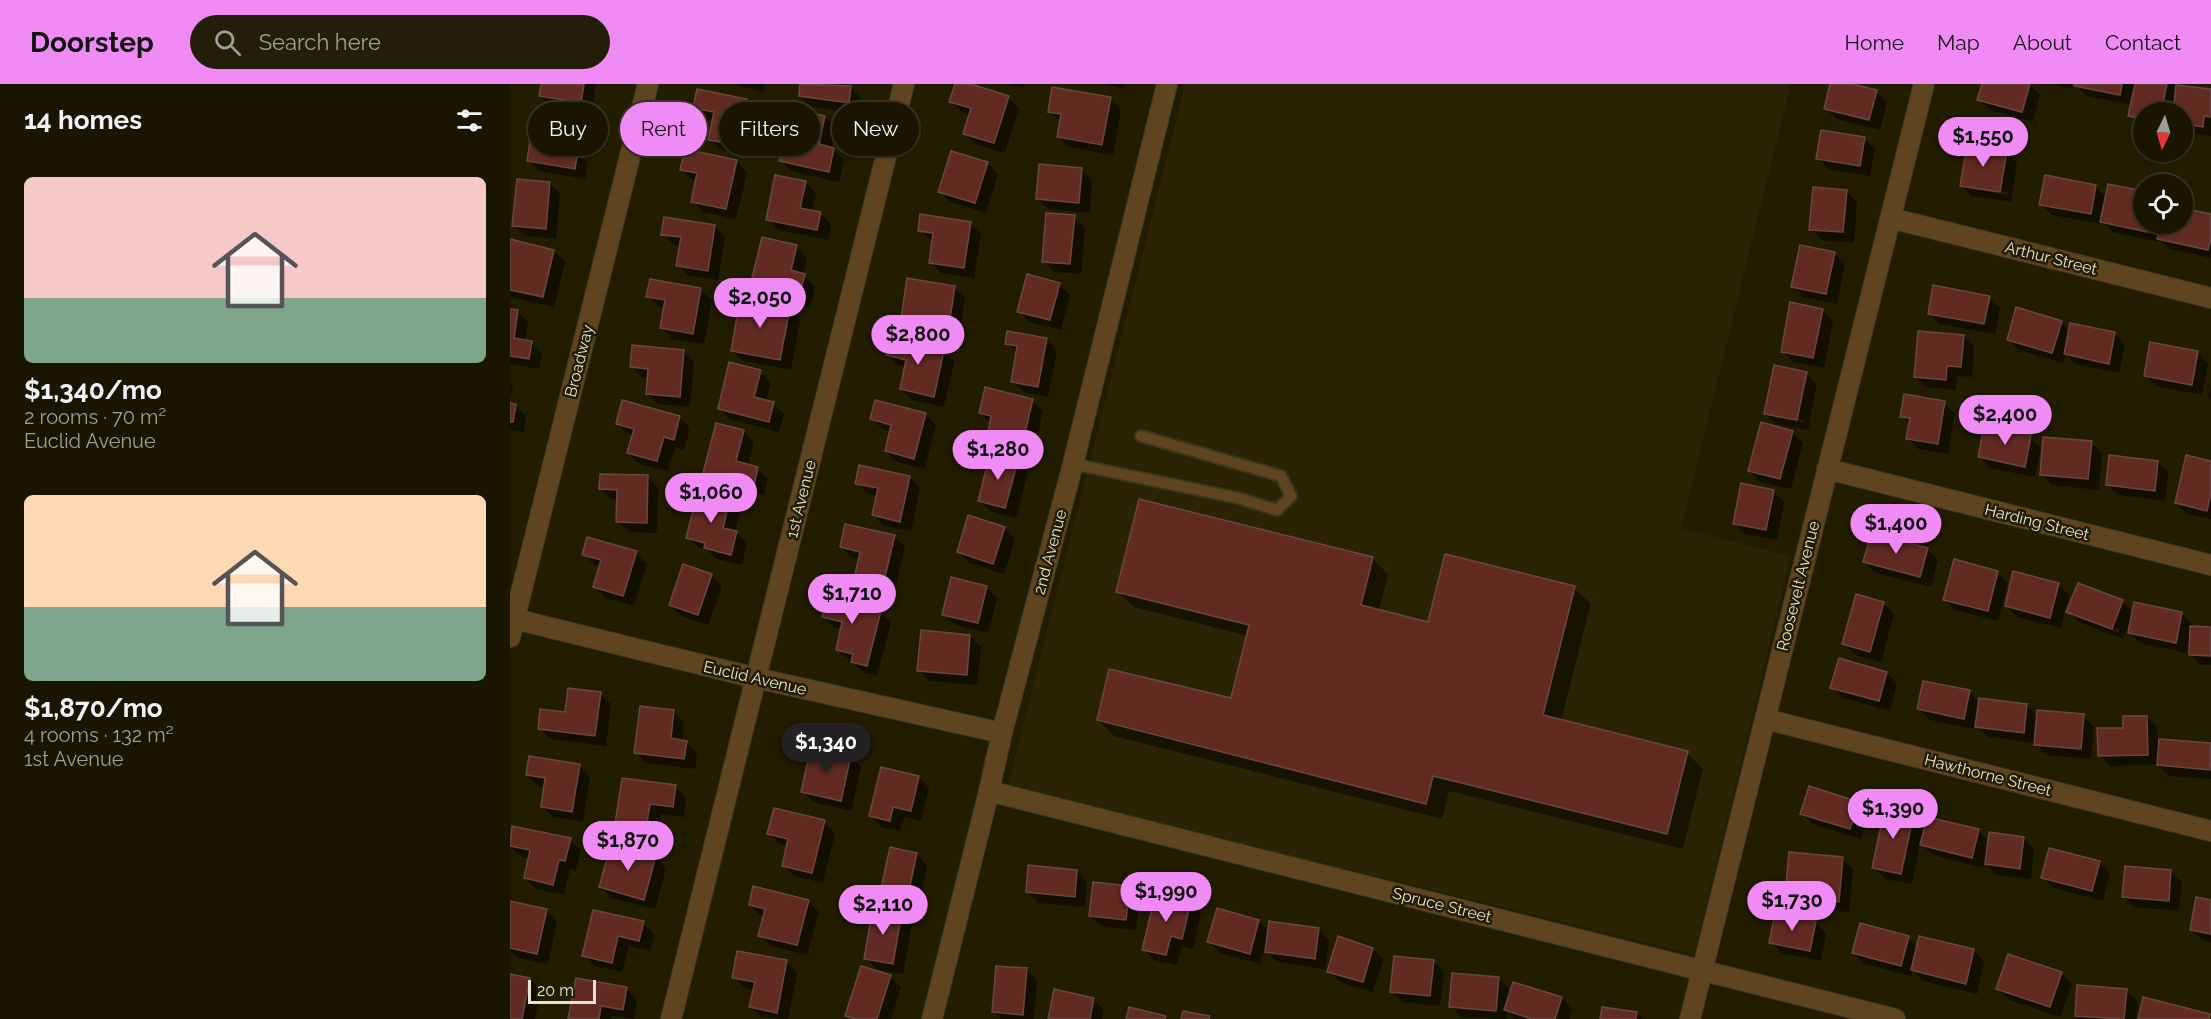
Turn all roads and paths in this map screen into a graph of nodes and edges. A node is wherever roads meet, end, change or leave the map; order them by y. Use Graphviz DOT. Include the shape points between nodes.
graph roads {
  1 [pos="648,84"];
  2 [pos="904,84"];
  3 [pos="1167,84"];
  4 [pos="1924,84"];
  5 [pos="1890,218"];
  6 [pos="2211,298"];
  7 [pos="1141,436"];
  8 [pos="1073,464"];
  9 [pos="1827,470"];
  10 [pos="2211,565"];
  11 [pos="512,625"];
  12 [pos="756,678"];
  13 [pos="1765,719"];
  14 [pos="1002,733"];
  15 [pos="989,791"];
  16 [pos="2211,831"];
  17 [pos="1702,970"];
  18 [pos="671,1019"];
  19 [pos="932,1019"];
  20 [pos="1690,1019"];
  21 [pos="1895,1019"];
  1 -- 11 [label="street, Broadway"];
  2 -- 12 [label="street, 1st Avenue"];
  3 -- 8 [label="street, 2nd Avenue"];
  4 -- 5 [label="street, Roosevelt Avenue"];
  5 -- 6 [label="street, Arthur Street"];
  5 -- 9 [label="street, Roosevelt Avenue"];
  7 -- 8 [label="lane" via="1281,476 1291,496 1277,510 1238,498"];
  8 -- 14 [label="street, 2nd Avenue"];
  9 -- 10 [label="street, Harding Street"];
  9 -- 13 [label="street, Roosevelt Avenue"];
  11 -- 12 [label="street, Euclid Avenue"];
  12 -- 14 [label="street, Euclid Avenue"];
  12 -- 18 [label="street, 1st Avenue"];
  13 -- 16 [label="street, Hawthorne Street"];
  13 -- 17 [label="street, Roosevelt Avenue"];
  14 -- 15 [label="street, 2nd Avenue"];
  15 -- 17 [label="street, Spruce Street"];
  15 -- 19 [label="street, 2nd Avenue"];
  17 -- 20 [label="street, Roosevelt Avenue"];
  17 -- 21 [label="street, Spruce Street"];
}
